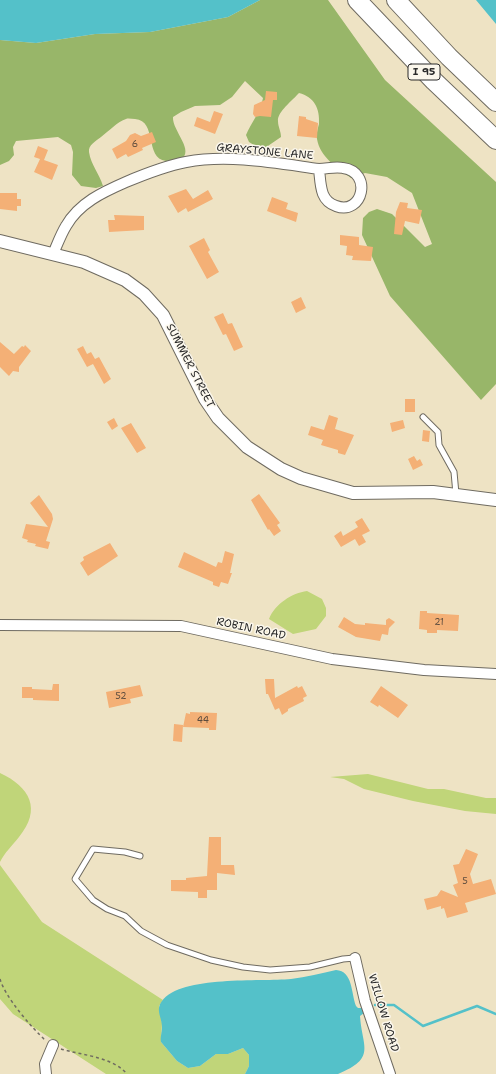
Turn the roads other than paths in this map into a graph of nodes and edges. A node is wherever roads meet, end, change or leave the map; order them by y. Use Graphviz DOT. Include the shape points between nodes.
graph roads {
  1 [pos="357,0"];
  2 [pos="396,0"];
  3 [pos="496,102"];
  4 [pos="496,140"];
  5 [pos="319,169"];
  6 [pos="0,241"];
  7 [pos="54,254"];
  8 [pos="423,417"];
  9 [pos="456,494"];
  10 [pos="496,500"];
  11 [pos="0,625"];
  12 [pos="496,674"];
  13 [pos="140,856"];
  14 [pos="355,958"];
  15 [pos="53,1046"];
  16 [pos="46,1074"];
  17 [pos="390,1074"];
  1 -- 4 [label="highway, I 95" via="430,78"];
  2 -- 3 [label="highway, I 95" via="449,57"];
  5 -- 5 [label="street, GRAYSTONE LANE" via="323,194 327,200 340,208 355,204 362,191 358,176 344,168"];
  5 -- 7 [label="street, GRAYSTONE LANE" via="211,159 186,162 157,170 94,197 66,226"];
  6 -- 7 [label="street, SUMMER STREET"];
  7 -- 9 [label="street, SUMMER STREET" via="84,262 113,274 125,280 152,302 170,327 205,398 218,418 261,458 301,478 353,492"];
  8 -- 9 [label="lane" via="438,432 439,445 454,472"];
  9 -- 10 [label="street, SUMMER STREET"];
  11 -- 12 [label="street, ROBIN ROAD" via="181,626 332,659 424,670"];
  13 -- 14 [label="lane" via="93,849 75,879 93,900 125,916 141,931 167,945 211,960 270,970 310,967"];
  14 -- 17 [label="street, WILLOW ROAD" via="365,1001"];
  15 -- 16 [label="street" via="45,1064"];
}
